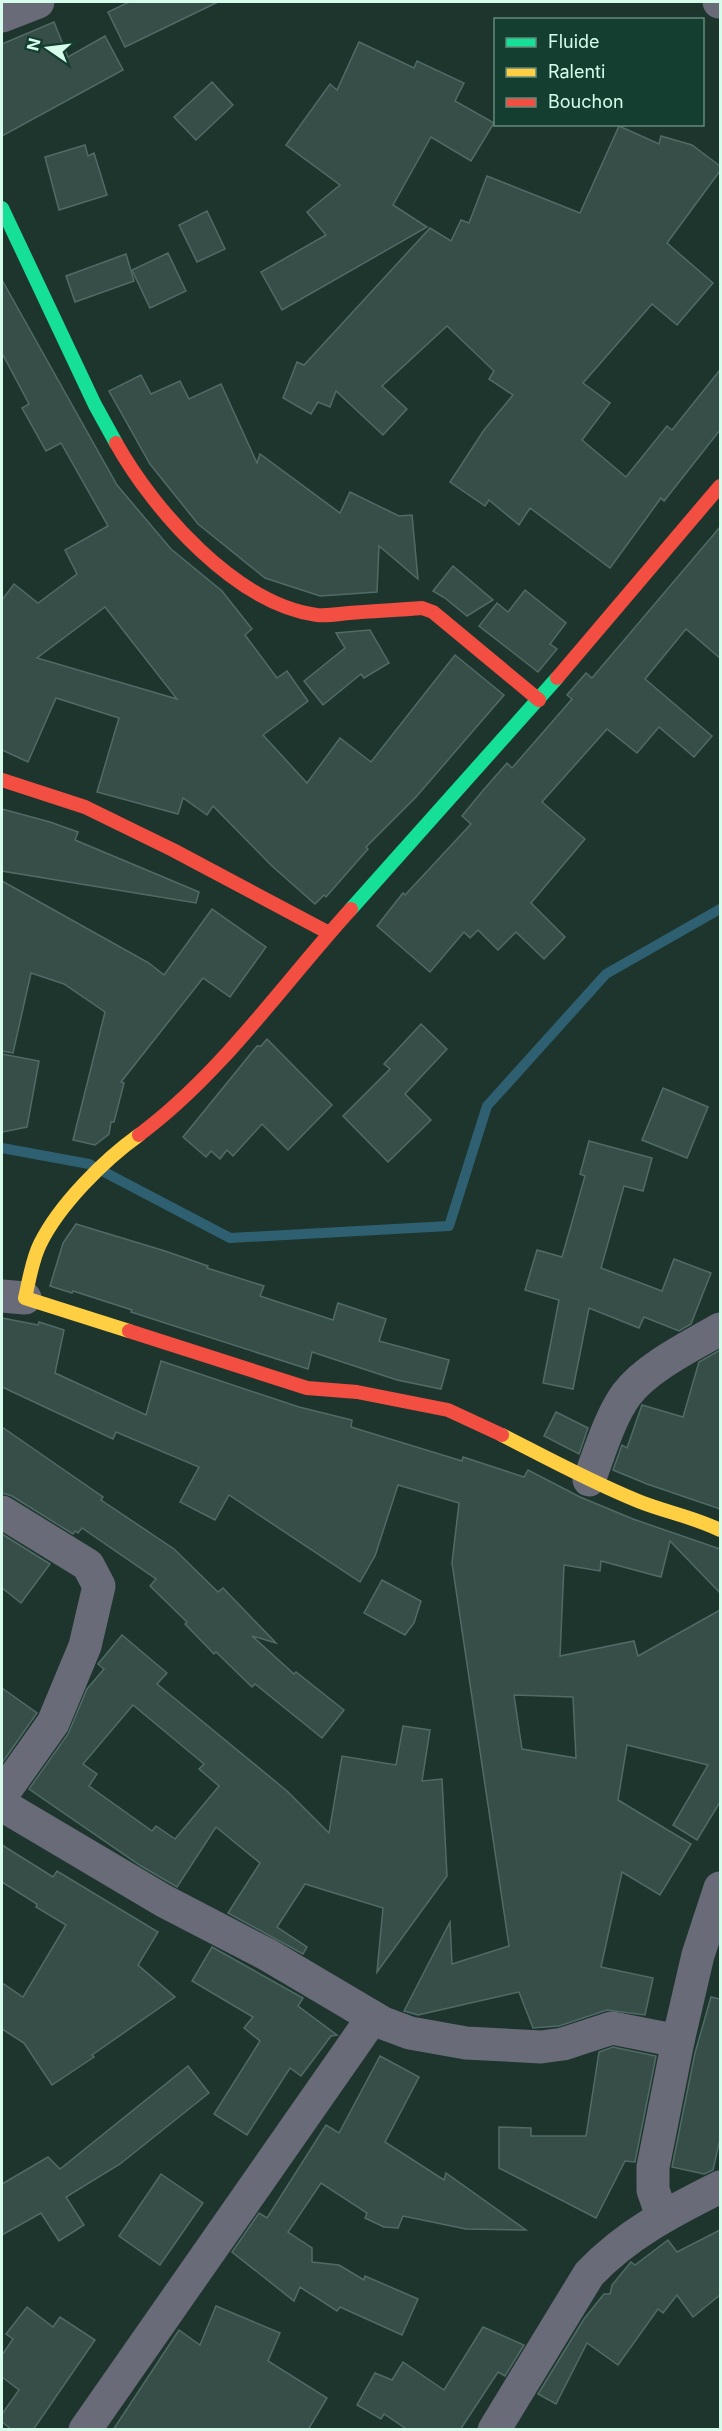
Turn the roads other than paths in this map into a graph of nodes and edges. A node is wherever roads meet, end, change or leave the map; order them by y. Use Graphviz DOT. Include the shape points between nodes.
graph roads {
  1 [pos="38,2"];
  2 [pos="2,16"];
  3 [pos="2,208"];
  4 [pos="720,486"];
  5 [pos="539,700"];
  6 [pos="2,780"];
  7 [pos="329,933"];
  8 [pos="13,1297"];
  9 [pos="720,1329"];
  10 [pos="589,1480"];
  11 [pos="2,1512"];
  12 [pos="720,1530"];
  13 [pos="2,1795"];
  14 [pos="2,1805"];
  15 [pos="720,1888"];
  16 [pos="373,2017"];
  17 [pos="678,2041"];
  18 [pos="720,2187"];
  19 [pos="662,2216"];
  20 [pos="85,2430"];
  21 [pos="494,2430"];
  1 -- 2 [label="street"];
  3 -- 5 [label="street" via="95,405 134,475 185,537 255,594 270,601 318,615 422,608 434,612"];
  4 -- 5 [label="street"];
  5 -- 7 [label="street"];
  6 -- 7 [label="street" via="85,807"];
  7 -- 8 [label="street" via="210,1072 168,1113 110,1156 63,1210 39,1245"];
  8 -- 10 [label="street" via="307,1388 357,1392 447,1410"];
  9 -- 10 [label="street" via="636,1383 617,1411"];
  10 -- 12 [label="street"];
  11 -- 13 [label="street" via="88,1565 99,1586 86,1646 53,1723"];
  14 -- 16 [label="street"];
  15 -- 17 [label="street" via="698,1955"];
  16 -- 17 [label="street" via="410,2033 466,2043 541,2047 612,2028"];
  16 -- 20 [label="street"];
  17 -- 19 [label="street" via="653,2167 653,2190"];
  18 -- 19 [label="street"];
  19 -- 21 [label="street" via="589,2274"];
}
